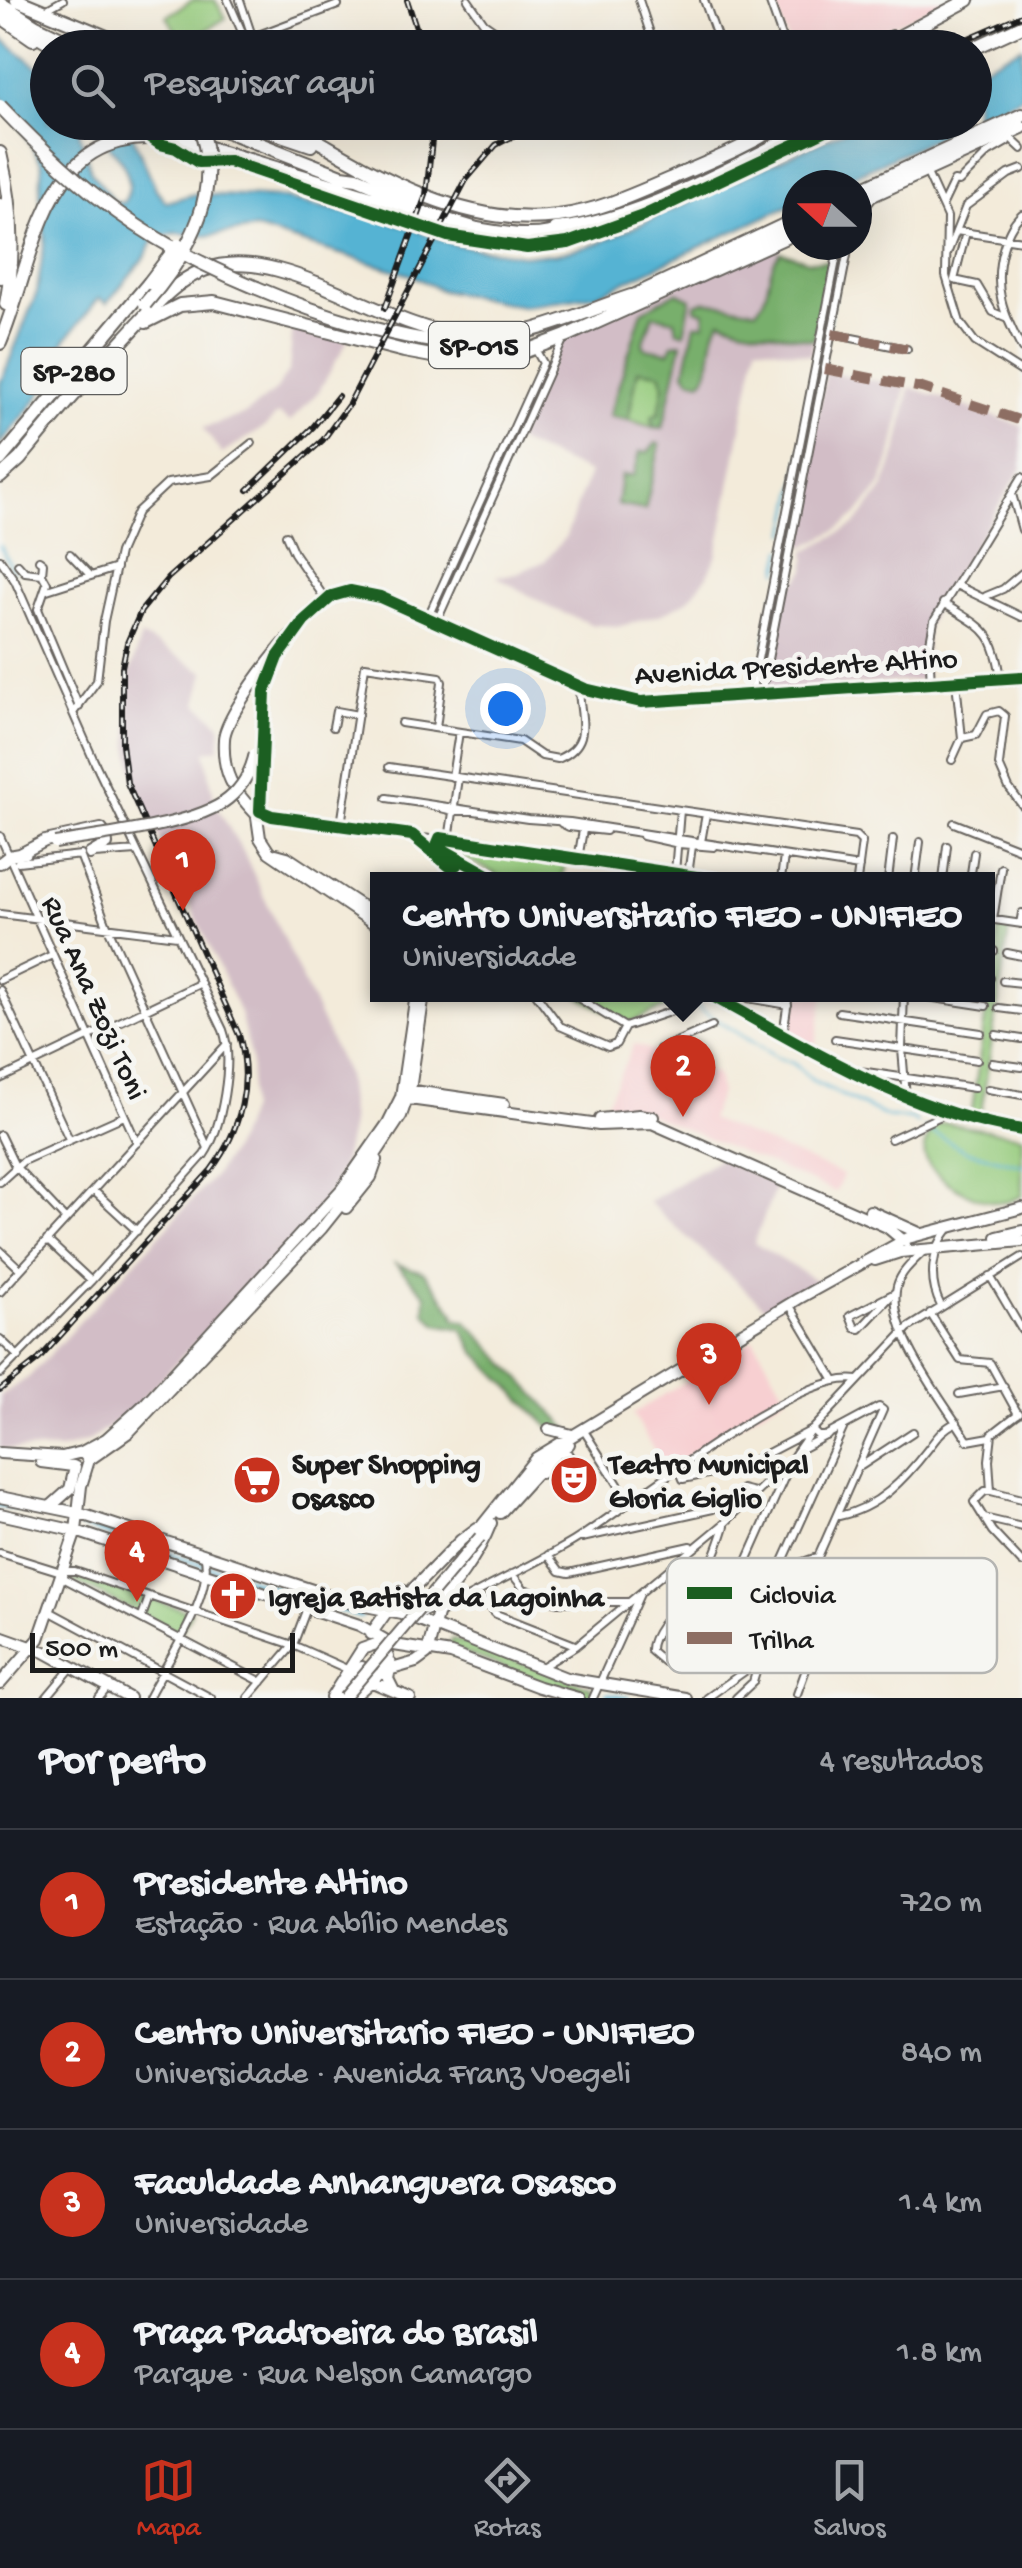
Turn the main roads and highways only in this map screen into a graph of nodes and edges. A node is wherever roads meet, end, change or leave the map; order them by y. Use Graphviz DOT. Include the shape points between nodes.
graph roads {
  1 [pos="18,0"];
  2 [pos="968,0"];
  3 [pos="56,8"];
  4 [pos="0,10"];
  5 [pos="1022,26"];
  6 [pos="31,30"];
  7 [pos="44,30"];
  8 [pos="80,30"];
  9 [pos="98,30"];
  10 [pos="914,30"];
  11 [pos="30,34"];
  12 [pos="992,40"];
  13 [pos="0,106"];
  14 [pos="1022,114"];
  15 [pos="1022,127"];
  16 [pos="992,128"];
  17 [pos="30,137"];
  18 [pos="33,140"];
  19 [pos="129,140"];
  20 [pos="178,140"];
  21 [pos="196,140"];
  22 [pos="204,140"];
  23 [pos="248,140"];
  24 [pos="271,140"];
  25 [pos="294,140"];
  26 [pos="316,140"];
  27 [pos="749,140"];
  28 [pos="783,140"];
  29 [pos="967,140"];
  30 [pos="0,153"];
  31 [pos="345,158"];
  32 [pos="0,173"];
  33 [pos="682,173"];
  34 [pos="357,178"];
  35 [pos="872,185"];
  36 [pos="872,195"];
  37 [pos="0,204"];
  38 [pos="458,206"];
  39 [pos="640,207"];
  40 [pos="11,218"];
  41 [pos="562,228"];
  42 [pos="782,228"];
  43 [pos="782,229"];
  44 [pos="546,230"];
  45 [pos="1,235"];
  46 [pos="782,239"];
  47 [pos="0,286"];
  48 [pos="666,292"];
  49 [pos="631,296"];
  50 [pos="322,312"];
  51 [pos="0,325"];
  52 [pos="131,332"];
  53 [pos="0,343"];
  54 [pos="502,357"];
  55 [pos="0,460"];
  56 [pos="0,475"];
  57 [pos="287,642"];
  58 [pos="265,669"];
  59 [pos="1021,678"];
  60 [pos="258,695"];
  61 [pos="240,699"];
  62 [pos="258,815"];
  63 [pos="85,854"];
  64 [pos="276,855"];
  65 [pos="12,861"];
  66 [pos="370,912"];
  67 [pos="370,920"];
  68 [pos="415,1002"];
  69 [pos="422,1002"];
  70 [pos="405,1094"];
  71 [pos="465,1101"];
  72 [pos="587,1117"];
  73 [pos="640,1119"];
  74 [pos="572,1121"];
  75 [pos="378,1152"];
  76 [pos="363,1167"];
  77 [pos="367,1182"];
  78 [pos="340,1190"];
  79 [pos="340,1211"];
  80 [pos="1018,1211"];
  81 [pos="866,1213"];
  82 [pos="887,1227"];
  83 [pos="1022,1231"];
  84 [pos="919,1234"];
  85 [pos="904,1240"];
  86 [pos="1022,1241"];
  87 [pos="972,1244"];
  88 [pos="890,1246"];
  89 [pos="910,1251"];
  90 [pos="283,1263"];
  91 [pos="549,1430"];
  92 [pos="573,1435"];
  93 [pos="561,1446"];
  94 [pos="0,1456"];
  95 [pos="80,1462"];
  96 [pos="0,1494"];
  97 [pos="45,1505"];
  98 [pos="0,1514"];
  99 [pos="78,1515"];
  100 [pos="76,1530"];
  101 [pos="482,1530"];
  102 [pos="250,1578"];
  103 [pos="420,1583"];
  104 [pos="402,1590"];
  105 [pos="441,1600"];
  106 [pos="369,1606"];
  107 [pos="386,1610"];
  108 [pos="402,1614"];
  109 [pos="380,1621"];
  110 [pos="437,1621"];
  111 [pos="368,1630"];
  112 [pos="0,1636"];
  113 [pos="456,1636"];
  114 [pos="390,1644"];
  115 [pos="32,1647"];
  116 [pos="430,1648"];
  117 [pos="362,1649"];
  118 [pos="451,1654"];
  119 [pos="351,1666"];
  120 [pos="386,1670"];
  121 [pos="370,1681"];
  122 [pos="0,1684"];
  123 [pos="613,1688"];
  124 [pos="394,1691"];
  125 [pos="337,1697"];
  126 [pos="129,1698"];
  127 [pos="352,1698"];
  128 [pos="410,1698"];
  129 [pos="578,1698"];
  130 [pos="604,1698"];
  131 [pos="686,1698"];
  1 -- 3 [label="highway"];
  1 -- 8 [label="highway"];
  2 -- 10 [label="highway"];
  3 -- 9 [label="highway"];
  4 -- 6 [label="highway"];
  4 -- 7 [label="highway"];
  4 -- 11 [label="highway"];
  5 -- 12 [label="highway"];
  13 -- 17 [label="highway, SP-015, bridge"];
  14 -- 16 [label="highway"];
  15 -- 36 [label="highway"];
  18 -- 50 [label="highway, SP-015, bridge" via="118,215 203,266"];
  19 -- 53 [label="highway" via="98,151 56,189 40,218"];
  20 -- 41 [label="highway" via="464,226 551,234"];
  21 -- 55 [label="highway, SP-280, bridge" via="201,170 186,233"];
  22 -- 56 [label="highway, bridge" via="203,208 177,263"];
  23 -- 34 [label="highway"];
  24 -- 34 [label="highway"];
  25 -- 31 [label="highway"];
  26 -- 31 [label="highway"];
  27 -- 33 [label="highway"];
  28 -- 39 [label="highway"];
  29 -- 35 [label="highway"];
  30 -- 40 [label="highway"];
  31 -- 38 [label="highway"];
  32 -- 40 [label="highway"];
  33 -- 38 [label="highway" via="608,204 555,217"];
  33 -- 39 [label="highway"];
  34 -- 44 [label="highway" via="440,212"];
  37 -- 45 [label="highway"];
  38 -- 44 [label="highway"];
  39 -- 41 [label="highway"];
  40 -- 51 [label="highway"];
  41 -- 44 [label="highway"];
  42 -- 49 [label="highway, SP-015"];
  43 -- 48 [label="highway"];
  45 -- 47 [label="highway"];
  46 -- 48 [label="highway"];
  48 -- 54 [label="highway"];
  49 -- 50 [label="highway, SP-015" via="550,333 482,345 436,342"];
  49 -- 52 [label="highway" via="535,330 468,337 412,323 268,266 235,263 188,278"];
  50 -- 54 [label="highway" via="421,348"];
  52 -- 54 [label="highway" via="174,308 214,302 428,356"];
  52 -- 56 [label="highway"];
  57 -- 58 [label="main road"];
  57 -- 59 [label="main road, Avenida Presidente Altino" via="326,600 350,591 380,597 579,686 641,702"];
  57 -- 62 [label="main road" via="265,691"];
  58 -- 60 [label="main road"];
  58 -- 61 [label="main road"];
  60 -- 61 [label="main road"];
  60 -- 65 [label="main road, bridge" via="256,753 240,788 212,809 42,847"];
  61 -- 62 [label="main road" via="224,742 232,785"];
  62 -- 64 [label="main road" via="260,838"];
  63 -- 65 [label="main road" via="107,844 101,829 45,840"];
  64 -- 66 [label="main road"];
  64 -- 67 [label="main road"];
  68 -- 70 [label="main road"];
  69 -- 70 [label="main road"];
  70 -- 71 [label="main road"];
  70 -- 75 [label="main road" via="401,1116"];
  70 -- 76 [label="main road"];
  71 -- 72 [label="main road"];
  71 -- 74 [label="main road"];
  72 -- 73 [label="main road"];
  72 -- 74 [label="main road"];
  73 -- 74 [label="main road" via="605,1126"];
  73 -- 81 [label="main road"];
  75 -- 76 [label="main road"];
  75 -- 77 [label="main road"];
  76 -- 77 [label="main road"];
  76 -- 78 [label="main road"];
  76 -- 79 [label="main road"];
  77 -- 79 [label="main road"];
  78 -- 79 [label="main road"];
  78 -- 90 [label="main road"];
  79 -- 90 [label="main road"];
  80 -- 84 [label="main road"];
  81 -- 82 [label="main road"];
  81 -- 84 [label="main road"];
  82 -- 85 [label="main road"];
  82 -- 88 [label="main road"];
  83 -- 87 [label="main road"];
  84 -- 85 [label="main road"];
  85 -- 88 [label="main road"];
  85 -- 89 [label="main road"];
  86 -- 87 [label="main road"];
  87 -- 89 [label="main road"];
  88 -- 92 [label="main road"];
  89 -- 93 [label="main road" via="880,1258"];
  90 -- 95 [label="main road" via="127,1427"];
  91 -- 92 [label="main road"];
  92 -- 93 [label="main road"];
  93 -- 101 [label="main road"];
  93 -- 101 [label="main road" via="536,1458"];
  94 -- 95 [label="main road"];
  95 -- 97 [label="main road" via="70,1489"];
  95 -- 99 [label="main road"];
  96 -- 97 [label="main road"];
  97 -- 99 [label="main road"];
  98 -- 100 [label="main road"];
  99 -- 100 [label="main road"];
  99 -- 102 [label="main road"];
  100 -- 102 [label="main road" via="207,1572"];
  100 -- 115 [label="main road" via="68,1575"];
  101 -- 103 [label="main road" via="461,1540"];
  101 -- 105 [label="main road" via="478,1551"];
  101 -- 125 [label="main road, bridge"];
  102 -- 106 [label="main road"];
  102 -- 111 [label="main road"];
  103 -- 104 [label="main road"];
  103 -- 105 [label="main road" via="409,1596 415,1609"];
  104 -- 106 [label="main road"];
  104 -- 107 [label="main road"];
  105 -- 110 [label="main road"];
  106 -- 107 [label="main road"];
  107 -- 108 [label="main road"];
  107 -- 109 [label="main road"];
  108 -- 109 [label="main road"];
  108 -- 110 [label="main road"];
  109 -- 111 [label="main road"];
  110 -- 113 [label="main road"];
  110 -- 116 [label="main road"];
  111 -- 114 [label="main road"];
  111 -- 117 [label="main road"];
  111 -- 119 [label="main road"];
  112 -- 115 [label="main road"];
  113 -- 118 [label="main road" via="448,1642"];
  113 -- 123 [label="main road"];
  114 -- 116 [label="main road"];
  114 -- 120 [label="main road"];
  115 -- 122 [label="main road"];
  115 -- 126 [label="main road"];
  116 -- 118 [label="main road"];
  116 -- 120 [label="main road" via="416,1662"];
  117 -- 119 [label="main road"];
  117 -- 120 [label="main road" via="383,1648"];
  118 -- 129 [label="main road"];
  119 -- 125 [label="main road"];
  120 -- 121 [label="main road"];
  120 -- 124 [label="main road"];
  121 -- 124 [label="main road"];
  121 -- 127 [label="main road"];
  123 -- 130 [label="main road"];
  123 -- 131 [label="main road"];
  124 -- 128 [label="main road"];
}
